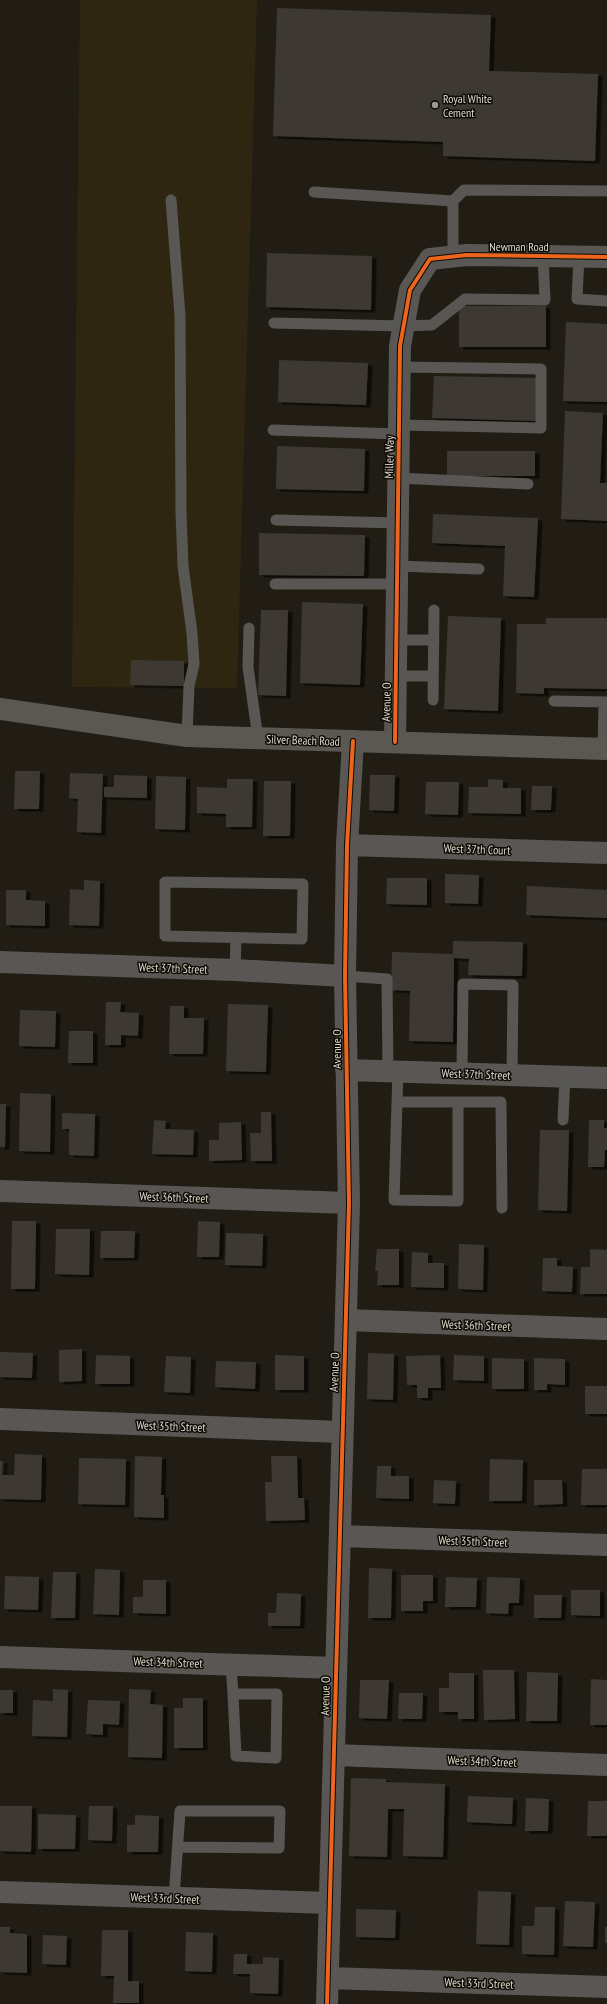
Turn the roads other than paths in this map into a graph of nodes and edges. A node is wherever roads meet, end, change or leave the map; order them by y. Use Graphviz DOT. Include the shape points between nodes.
graph roads {
  1 [pos="607,191"];
  2 [pos="314,192"];
  3 [pos="171,200"];
  4 [pos="453,200"];
  5 [pos="543,256"];
  6 [pos="579,256"];
  7 [pos="453,257"];
  8 [pos="607,257"];
  9 [pos="430,259"];
  10 [pos="607,302"];
  11 [pos="274,323"];
  12 [pos="403,326"];
  13 [pos="400,367"];
  14 [pos="399,429"];
  15 [pos="273,430"];
  16 [pos="398,478"];
  17 [pos="528,484"];
  18 [pos="276,520"];
  19 [pos="398,522"];
  20 [pos="479,569"];
  21 [pos="397,575"];
  22 [pos="275,584"];
  23 [pos="434,610"];
  24 [pos="249,628"];
  25 [pos="396,640"];
  26 [pos="434,640"];
  27 [pos="396,669"];
  28 [pos="433,676"];
  29 [pos="433,700"];
  30 [pos="554,701"];
  31 [pos="606,702"];
  32 [pos="0,709"];
  33 [pos="187,736"];
  34 [pos="258,739"];
  35 [pos="352,742"];
  36 [pos="395,742"];
  37 [pos="605,749"];
  38 [pos="347,845"];
  39 [pos="607,853"];
  40 [pos="236,938"];
  41 [pos="0,962"];
  42 [pos="235,970"];
  43 [pos="345,976"];
  44 [pos="346,1070"];
  45 [pos="393,1071"];
  46 [pos="462,1073"];
  47 [pos="512,1075"];
  48 [pos="565,1077"];
  49 [pos="607,1078"];
  50 [pos="397,1102"];
  51 [pos="458,1102"];
  52 [pos="563,1120"];
  53 [pos="0,1191"];
  54 [pos="349,1203"];
  55 [pos="502,1208"];
  56 [pos="346,1320"];
  57 [pos="607,1329"];
  58 [pos="0,1419"];
  59 [pos="342,1432"];
  60 [pos="340,1536"];
  61 [pos="607,1545"];
  62 [pos="0,1657"];
  63 [pos="232,1664"];
  64 [pos="336,1668"];
  65 [pos="233,1694"];
  66 [pos="334,1756"];
  67 [pos="607,1765"];
  68 [pos="178,1847"];
  69 [pos="0,1892"];
  70 [pos="174,1898"];
  71 [pos="330,1903"];
  72 [pos="328,1978"];
  73 [pos="607,1987"];
  74 [pos="327,2004"];
  1 -- 4 [label="lane" via="464,190"];
  2 -- 4 [label="lane"];
  3 -- 33 [label="lane" via="180,316 183,566 194,664 189,686"];
  4 -- 7 [label="lane"];
  5 -- 6 [label="street, Newman Road"];
  5 -- 7 [label="street, Newman Road"];
  5 -- 12 [label="lane" via="544,300 465,299 432,325"];
  6 -- 8 [label="street, Newman Road"];
  6 -- 10 [label="lane" via="577,299"];
  7 -- 9 [label="street, Newman Road"];
  9 -- 12 [label="street, Miller Way" via="410,290"];
  11 -- 12 [label="lane"];
  12 -- 13 [label="street, Miller Way"];
  13 -- 14 [label="street, Miller Way"];
  13 -- 14 [label="lane" via="541,369 541,428"];
  14 -- 15 [label="lane"];
  14 -- 16 [label="street, Miller Way"];
  16 -- 17 [label="lane"];
  16 -- 19 [label="street, Miller Way"];
  18 -- 19 [label="lane"];
  19 -- 21 [label="street, Miller Way"];
  20 -- 21 [label="lane"];
  21 -- 22 [label="lane"];
  21 -- 25 [label="street, Miller Way"];
  23 -- 26 [label="lane"];
  24 -- 34 [label="lane" via="248,667"];
  25 -- 26 [label="lane"];
  25 -- 27 [label="street, Miller Way"];
  26 -- 28 [label="lane"];
  27 -- 28 [label="lane"];
  27 -- 36 [label="street, Avenue O"];
  28 -- 29 [label="lane"];
  30 -- 31 [label="lane"];
  31 -- 37 [label="lane"];
  32 -- 33 [label="street, Silver Beach Road"];
  33 -- 34 [label="street, Silver Beach Road"];
  34 -- 35 [label="street, Silver Beach Road"];
  35 -- 36 [label="street, Silver Beach Road"];
  35 -- 38 [label="street, Avenue O"];
  36 -- 37 [label="street, Silver Beach Road"];
  38 -- 39 [label="street, West 37th Court"];
  38 -- 43 [label="street, Avenue O"];
  40 -- 40 [label="lane" via="302,939 303,884 165,882 165,936"];
  40 -- 42 [label="lane"];
  41 -- 42 [label="street, West 37th Street"];
  42 -- 43 [label="street, West 37th Street"];
  43 -- 44 [label="street, Avenue O"];
  43 -- 45 [label="lane" via="387,979"];
  44 -- 45 [label="street, West 37th Street"];
  44 -- 54 [label="street, Avenue O"];
  45 -- 46 [label="street, West 37th Street"];
  45 -- 50 [label="lane"];
  46 -- 47 [label="street, West 37th Street"];
  46 -- 47 [label="lane" via="463,984 513,985"];
  47 -- 48 [label="street, West 37th Street"];
  48 -- 49 [label="street, West 37th Street"];
  48 -- 52 [label="lane"];
  50 -- 51 [label="lane"];
  50 -- 51 [label="lane" via="394,1200 458,1201"];
  51 -- 55 [label="lane" via="502,1102"];
  53 -- 54 [label="street, West 36th Street"];
  54 -- 56 [label="street, Avenue O"];
  56 -- 57 [label="street, West 36th Street"];
  56 -- 59 [label="street, Avenue O"];
  58 -- 59 [label="street, West 35th Street"];
  59 -- 60 [label="street, Avenue O"];
  60 -- 61 [label="street, West 35th Street"];
  60 -- 64 [label="street, Avenue O"];
  62 -- 63 [label="street, West 34th Street"];
  63 -- 64 [label="street, West 34th Street"];
  63 -- 65 [label="lane"];
  64 -- 66 [label="street, Avenue O"];
  65 -- 65 [label="lane" via="277,1694 276,1758 236,1756"];
  66 -- 67 [label="street, West 34th Street"];
  66 -- 71 [label="street, Avenue O"];
  68 -- 68 [label="lane" via="180,1811 280,1811 279,1848"];
  68 -- 70 [label="lane"];
  69 -- 70 [label="street, West 33rd Street"];
  70 -- 71 [label="street, West 33rd Street"];
  71 -- 72 [label="street, Avenue O"];
  72 -- 73 [label="street, West 33rd Street"];
  72 -- 74 [label="street, Avenue O"];
}
